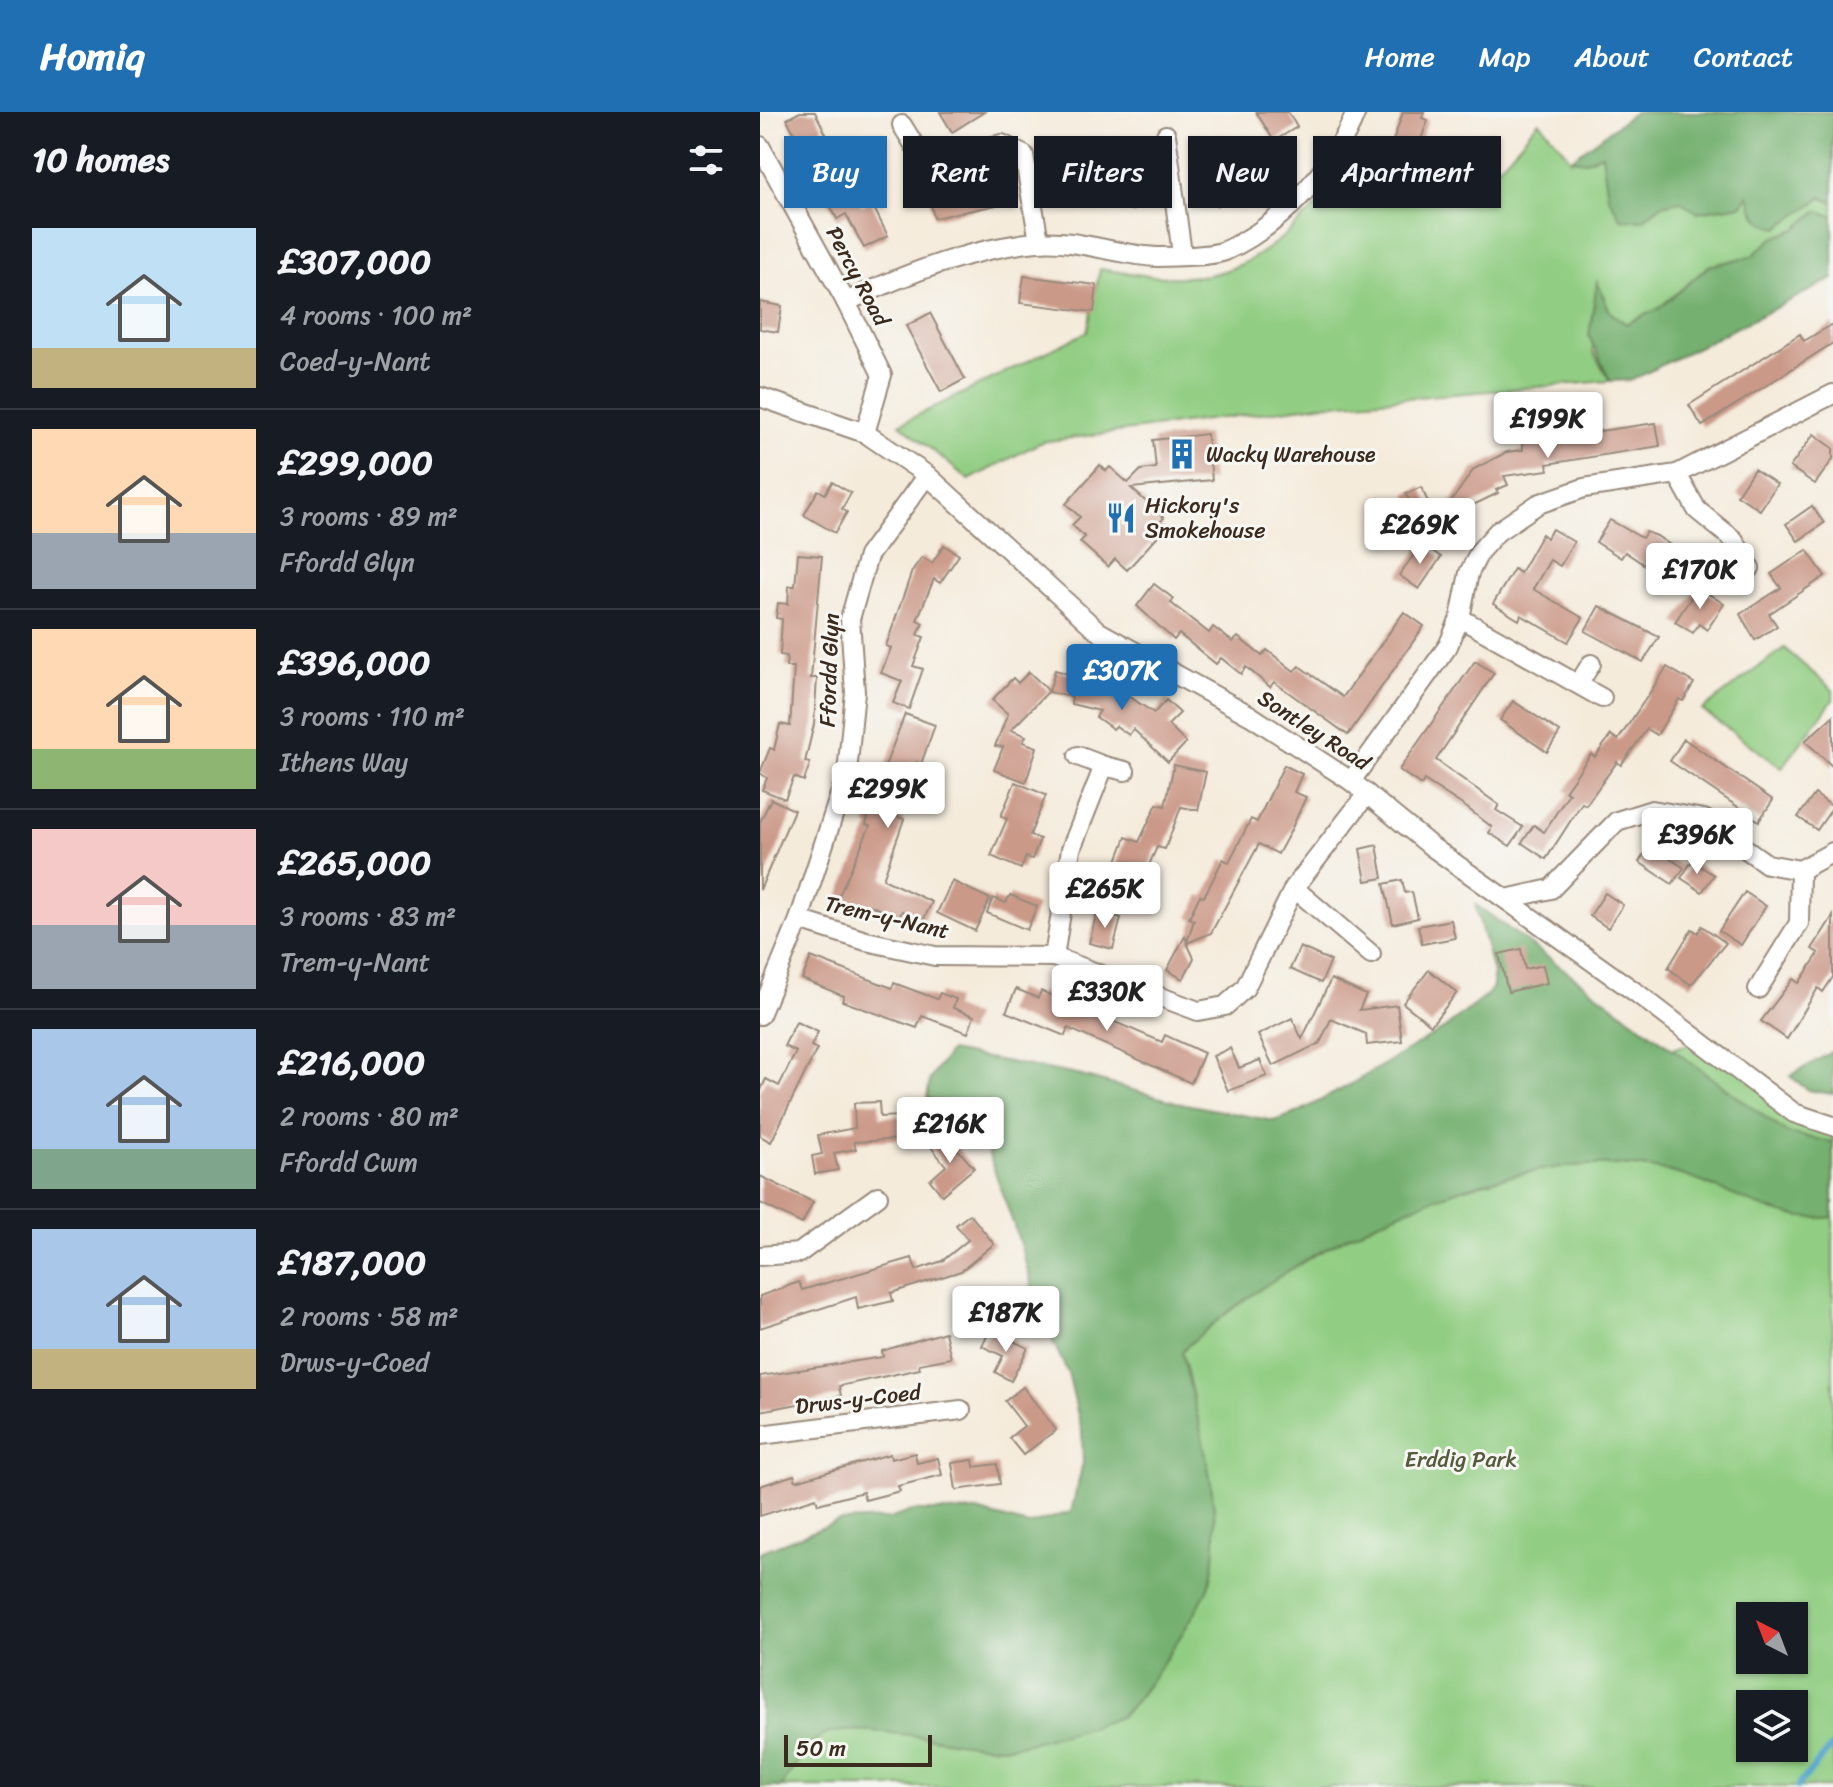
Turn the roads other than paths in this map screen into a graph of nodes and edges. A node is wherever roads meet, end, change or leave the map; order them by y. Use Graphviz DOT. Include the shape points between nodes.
graph roads {
  1 [pos="1356,112"];
  2 [pos="902,125"];
  3 [pos="1166,135"];
  4 [pos="760,146"];
  5 [pos="1039,241"];
  6 [pos="1182,254"];
  7 [pos="846,302"];
  8 [pos="1833,394"];
  9 [pos="760,397"];
  10 [pos="865,433"];
  11 [pos="1677,474"];
  12 [pos="927,475"];
  13 [pos="1750,568"];
  14 [pos="1460,618"];
  15 [pos="1591,664"];
  16 [pos="1579,683"];
  17 [pos="1602,698"];
  18 [pos="1078,756"];
  19 [pos="1104,766"];
  20 [pos="1125,771"];
  21 [pos="1351,781"];
  22 [pos="1367,794"];
  23 [pos="1833,852"];
  24 [pos="1800,870"];
  25 [pos="1294,888"];
  26 [pos="1506,899"];
  27 [pos="799,920"];
  28 [pos="1371,954"];
  29 [pos="1054,957"];
  30 [pos="1758,989"];
  31 [pos="760,1015"];
  32 [pos="1833,1126"];
  33 [pos="878,1196"];
  34 [pos="760,1256"];
  35 [pos="961,1410"];
  36 [pos="760,1435"];
  1 -- 6 [label="street" via="1344,143 1264,228 1222,252"];
  2 -- 5 [label="street" via="924,161 1002,144 1024,155"];
  3 -- 6 [label="street"];
  4 -- 7 [label="street, Percy Road"];
  5 -- 6 [label="street" via="1159,257"];
  5 -- 7 [label="street" via="913,272"];
  7 -- 10 [label="street, Percy Road" via="882,375"];
  8 -- 11 [label="street"];
  9 -- 10 [label="street, Sontley Road"];
  10 -- 12 [label="street, Sontley Road"];
  11 -- 13 [label="street" via="1697,510 1734,540"];
  11 -- 14 [label="street" via="1584,488 1515,517 1480,551 1469,573"];
  12 -- 21 [label="street, Sontley Road" via="1099,632 1251,716"];
  12 -- 27 [label="street, Ffordd Glyn" via="868,556 850,619 855,692 847,773"];
  14 -- 16 [label="street"];
  14 -- 21 [label="street" via="1448,646"];
  15 -- 16 [label="street"];
  16 -- 17 [label="street"];
  18 -- 19 [label="street"];
  19 -- 20 [label="street"];
  19 -- 29 [label="street" via="1071,849"];
  21 -- 22 [label="street, Sontley Road"];
  22 -- 25 [label="street, Trem-y-Nant"];
  22 -- 26 [label="street, Sontley Road"];
  23 -- 24 [label="street"];
  24 -- 26 [label="street" via="1767,864 1704,819 1652,810 1617,821 1551,889"];
  24 -- 30 [label="street" via="1799,923"];
  25 -- 28 [label="street"];
  25 -- 29 [label="street, Trem-y-Nant" via="1245,988 1225,1006 1198,1011"];
  26 -- 32 [label="street, Sontley Road" via="1794,1113"];
  27 -- 29 [label="street, Trem-y-Nant" via="935,956"];
  27 -- 31 [label="street, Ffordd Glyn"];
  33 -- 34 [label="street" via="799,1253"];
  35 -- 36 [label="street, Drws-y-Coed"];
}
